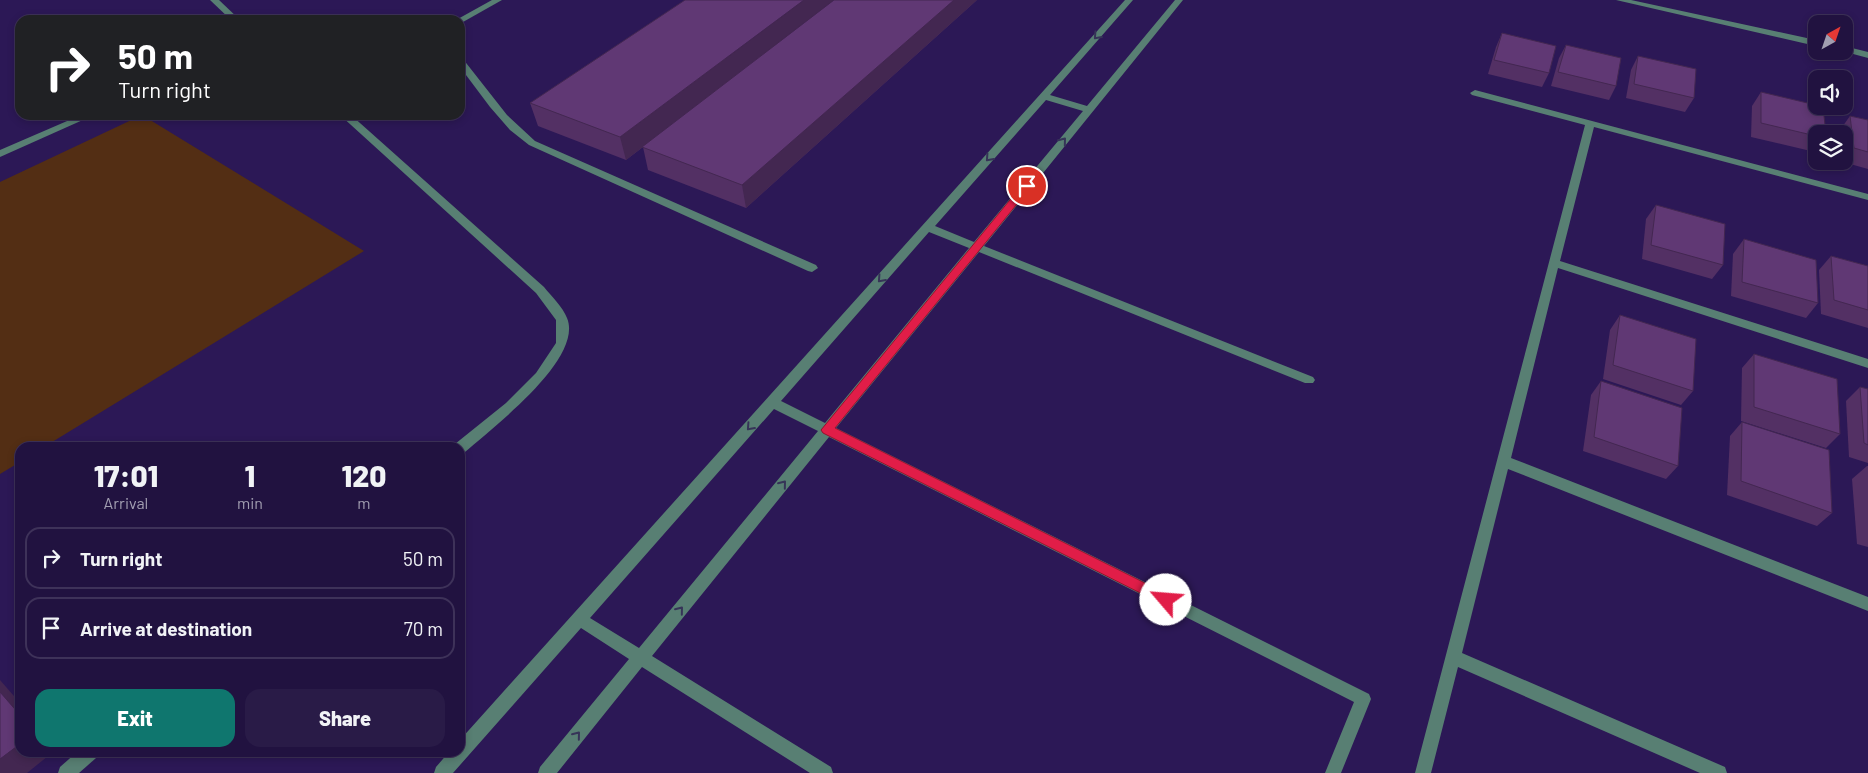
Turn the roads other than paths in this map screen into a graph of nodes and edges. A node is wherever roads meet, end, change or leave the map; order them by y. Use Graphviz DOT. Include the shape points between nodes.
graph roads {
  1 [pos="214,0"];
  2 [pos="498,0"];
  3 [pos="1129,0"];
  4 [pos="1179,0"];
  5 [pos="1620,0"];
  6 [pos="230,15"];
  7 [pos="465,17"];
  8 [pos="1808,41"];
  9 [pos="1853,51"];
  10 [pos="1868,54"];
  11 [pos="465,67"];
  12 [pos="1475,93"];
  13 [pos="1044,96"];
  14 [pos="1089,110"];
  15 [pos="78,120"];
  16 [pos="351,120"];
  17 [pos="1590,124"];
  18 [pos="0,154"];
  19 [pos="1868,197"];
  20 [pos="927,227"];
  21 [pos="977,247"];
  22 [pos="1554,264"];
  23 [pos="812,268"];
  24 [pos="1868,364"];
  25 [pos="1309,380"];
  26 [pos="772,402"];
  27 [pos="827,430"];
  28 [pos="465,444"];
  29 [pos="1503,461"];
  30 [pos="1868,604"];
  31 [pos="580,619"];
  32 [pos="1453,656"];
  33 [pos="641,657"];
  34 [pos="465,747"];
  35 [pos="84,757"];
  36 [pos="456,757"];
  37 [pos="66,773"];
  38 [pos="442,773"];
  39 [pos="546,773"];
  40 [pos="825,773"];
  41 [pos="1333,773"];
  42 [pos="1423,773"];
  43 [pos="1719,773"];
  1 -- 6 [label="street"];
  2 -- 7 [label="street"];
  3 -- 13 [label="street, one-way"];
  4 -- 14 [label="street"];
  5 -- 8 [label="street"];
  9 -- 10 [label="street"];
  11 -- 23 [label="street" via="518,132 532,143"];
  12 -- 17 [label="street"];
  13 -- 14 [label="street"];
  13 -- 20 [label="street, one-way"];
  21 -- 14 [label="street, one-way"];
  15 -- 18 [label="street"];
  16 -- 28 [label="street" via="540,290 562,319 562,343 540,376"];
  17 -- 19 [label="street"];
  17 -- 22 [label="street"];
  20 -- 21 [label="street"];
  20 -- 26 [label="street, one-way"];
  21 -- 25 [label="street"];
  21 -- 27 [label="street"];
  22 -- 24 [label="street"];
  22 -- 29 [label="street"];
  26 -- 27 [label="street"];
  26 -- 31 [label="street, one-way"];
  33 -- 27 [label="street, one-way"];
  27 -- 41 [label="street" via="1363,699"];
  29 -- 30 [label="street"];
  29 -- 32 [label="street"];
  31 -- 33 [label="street"];
  31 -- 34 [label="street"];
  32 -- 42 [label="street"];
  32 -- 43 [label="street"];
  39 -- 33 [label="street, one-way"];
  33 -- 40 [label="street"];
  35 -- 37 [label="street"];
  36 -- 38 [label="street"];
}
